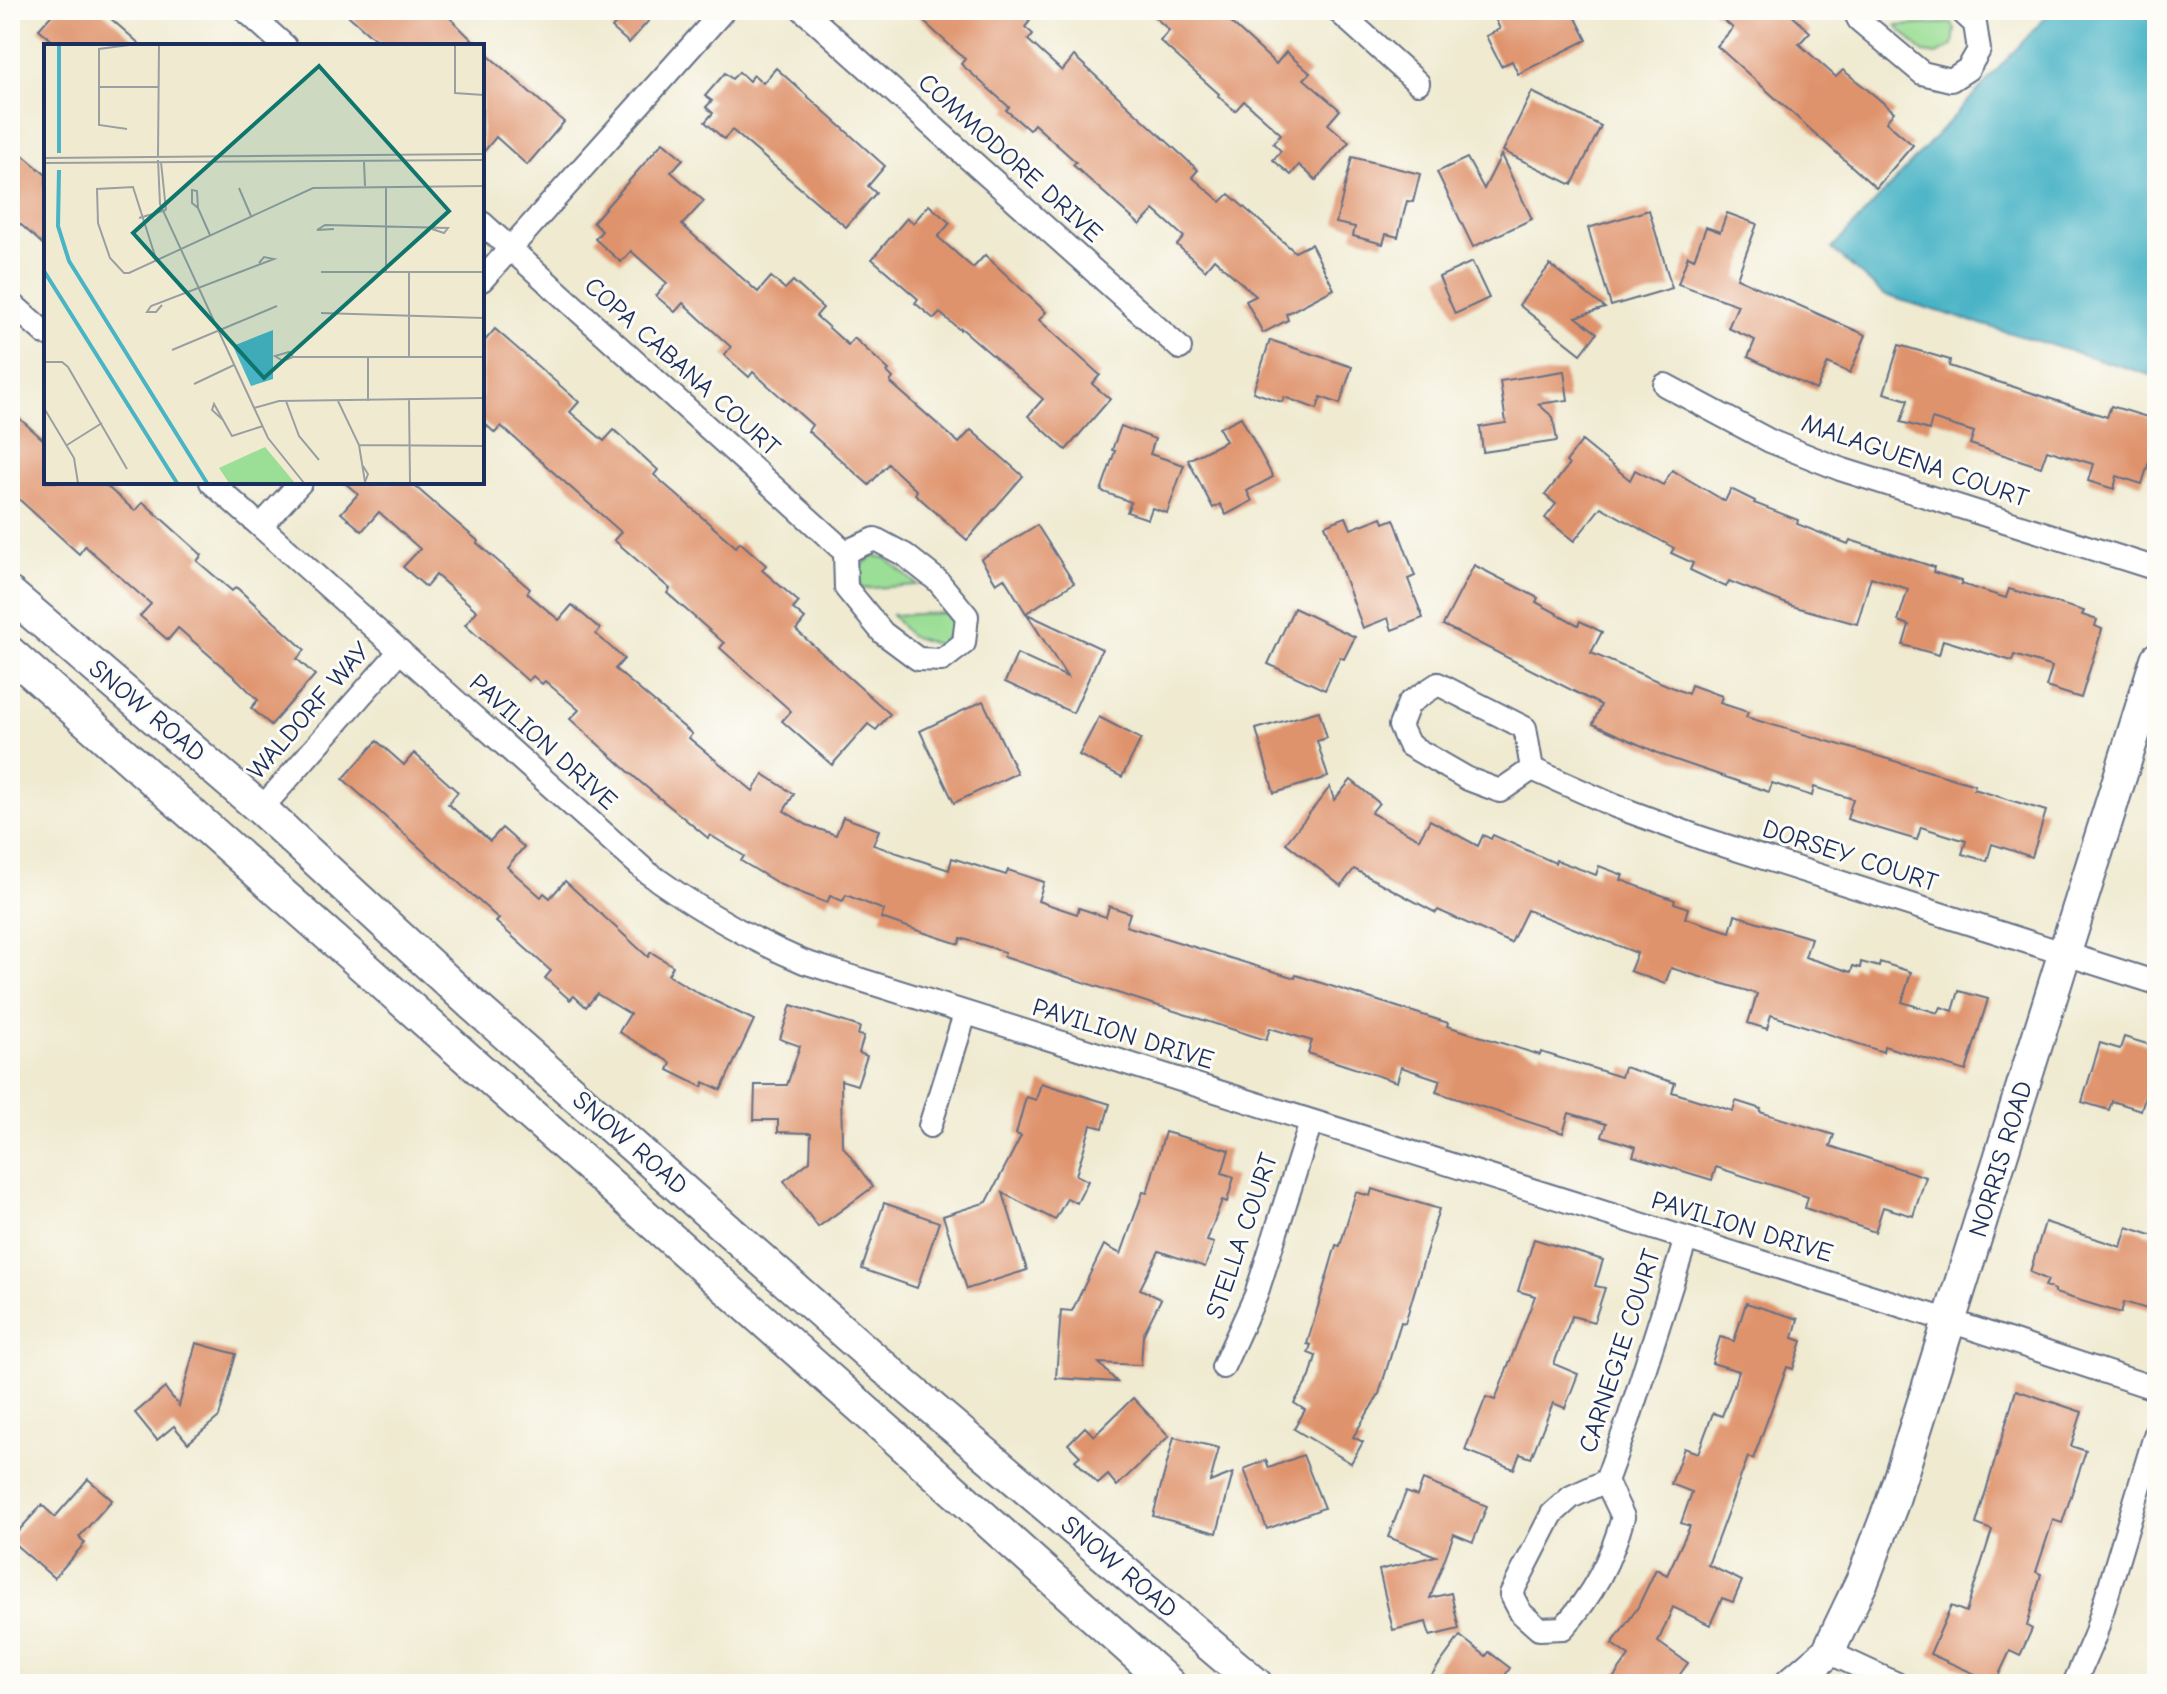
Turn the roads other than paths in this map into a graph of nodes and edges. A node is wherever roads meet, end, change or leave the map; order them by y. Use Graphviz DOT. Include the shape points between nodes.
graph roads {
  1 [pos="245,10"];
  2 [pos="724,10"];
  3 [pos="803,10"];
  4 [pos="1337,10"];
  5 [pos="1854,10"];
  6 [pos="1960,10"];
  7 [pos="283,44"];
  8 [pos="1418,83"];
  9 [pos="484,225"];
  10 [pos="510,249"];
  11 [pos="484,278"];
  12 [pos="10,302"];
  13 [pos="44,332"];
  14 [pos="1180,348"];
  15 [pos="1665,385"];
  16 [pos="213,484"];
  17 [pos="299,484"];
  18 [pos="261,526"];
  19 [pos="845,552"];
  20 [pos="2157,569"];
  21 [pos="10,594"];
  22 [pos="400,651"];
  23 [pos="10,653"];
  24 [pos="2157,659"];
  25 [pos="40,678"];
  26 [pos="1532,769"];
  27 [pos="261,809"];
  28 [pos="2065,953"];
  29 [pos="2157,983"];
  30 [pos="462,995"];
  31 [pos="965,1014"];
  32 [pos="435,1029"];
  33 [pos="1311,1122"];
  34 [pos="930,1126"];
  35 [pos="1686,1239"];
  36 [pos="1950,1321"];
  37 [pos="1223,1367"];
  38 [pos="2157,1389"];
  39 [pos="2157,1429"];
  40 [pos="1606,1481"];
  41 [pos="1828,1668"];
  42 [pos="1169,1684"];
  43 [pos="1256,1684"];
  44 [pos="1791,1684"];
  45 [pos="1897,1684"];
  46 [pos="2074,1684"];
  1 -- 7 [label="street"];
  2 -- 10 [label="street"];
  3 -- 14 [label="street, COMMODORE DRIVE"];
  4 -- 8 [label="street"];
  5 -- 6 [label="street" via="1922,73 1951,80 1968,69 1979,50 1975,24"];
  9 -- 10 [label="street, COPA CABANA COURT"];
  10 -- 11 [label="street"];
  10 -- 19 [label="street, COPA CABANA COURT"];
  12 -- 13 [label="street"];
  15 -- 20 [label="street, MALAGUENA COURT" via="1770,441 1840,469"];
  16 -- 18 [label="street, PAVILION DRIVE"];
  17 -- 18 [label="street"];
  18 -- 22 [label="street, PAVILION DRIVE"];
  19 -- 19 [label="street" via="846,588 883,633 918,659 942,660 964,643 967,616 938,581 905,555 875,539"];
  21 -- 27 [label="main road, SNOW ROAD"];
  22 -- 27 [label="street, WALDORF WAY"];
  22 -- 31 [label="street, PAVILION DRIVE" via="648,873 695,907 804,962"];
  23 -- 25 [label="main road, SNOW ROAD"];
  24 -- 28 [label="main road, NORRIS ROAD"];
  25 -- 27 [label="main road" via="72,691 213,812 235,816"];
  25 -- 32 [label="main road, SNOW ROAD"];
  26 -- 26 [label="street" via="1525,728 1438,684 1409,703 1400,726 1409,745 1468,779 1500,791"];
  26 -- 28 [label="street, DORSEY COURT" via="1701,838"];
  27 -- 30 [label="main road, SNOW ROAD"];
  28 -- 29 [label="street, DORSEY COURT"];
  28 -- 36 [label="main road, NORRIS ROAD"];
  30 -- 32 [label="main road"];
  30 -- 43 [label="main road, SNOW ROAD" via="873,1358"];
  31 -- 33 [label="street, PAVILION DRIVE"];
  31 -- 34 [label="street"];
  32 -- 42 [label="main road, SNOW ROAD"];
  33 -- 35 [label="street, PAVILION DRIVE"];
  33 -- 37 [label="street, STELLA COURT" via="1256,1295"];
  35 -- 36 [label="street, PAVILION DRIVE"];
  35 -- 40 [label="street, CARNEGIE COURT"];
  36 -- 38 [label="street, PAVILION DRIVE"];
  36 -- 41 [label="main road, NORRIS ROAD" via="1892,1503"];
  39 -- 46 [label="street" via="2095,1635"];
  40 -- 40 [label="street, CARNEGIE COURT" via="1571,1497 1552,1514 1511,1594 1521,1613 1539,1629 1563,1628 1586,1603 1614,1549 1623,1517"];
  41 -- 44 [label="main road, NORRIS ROAD"];
  41 -- 45 [label="street"];
}
